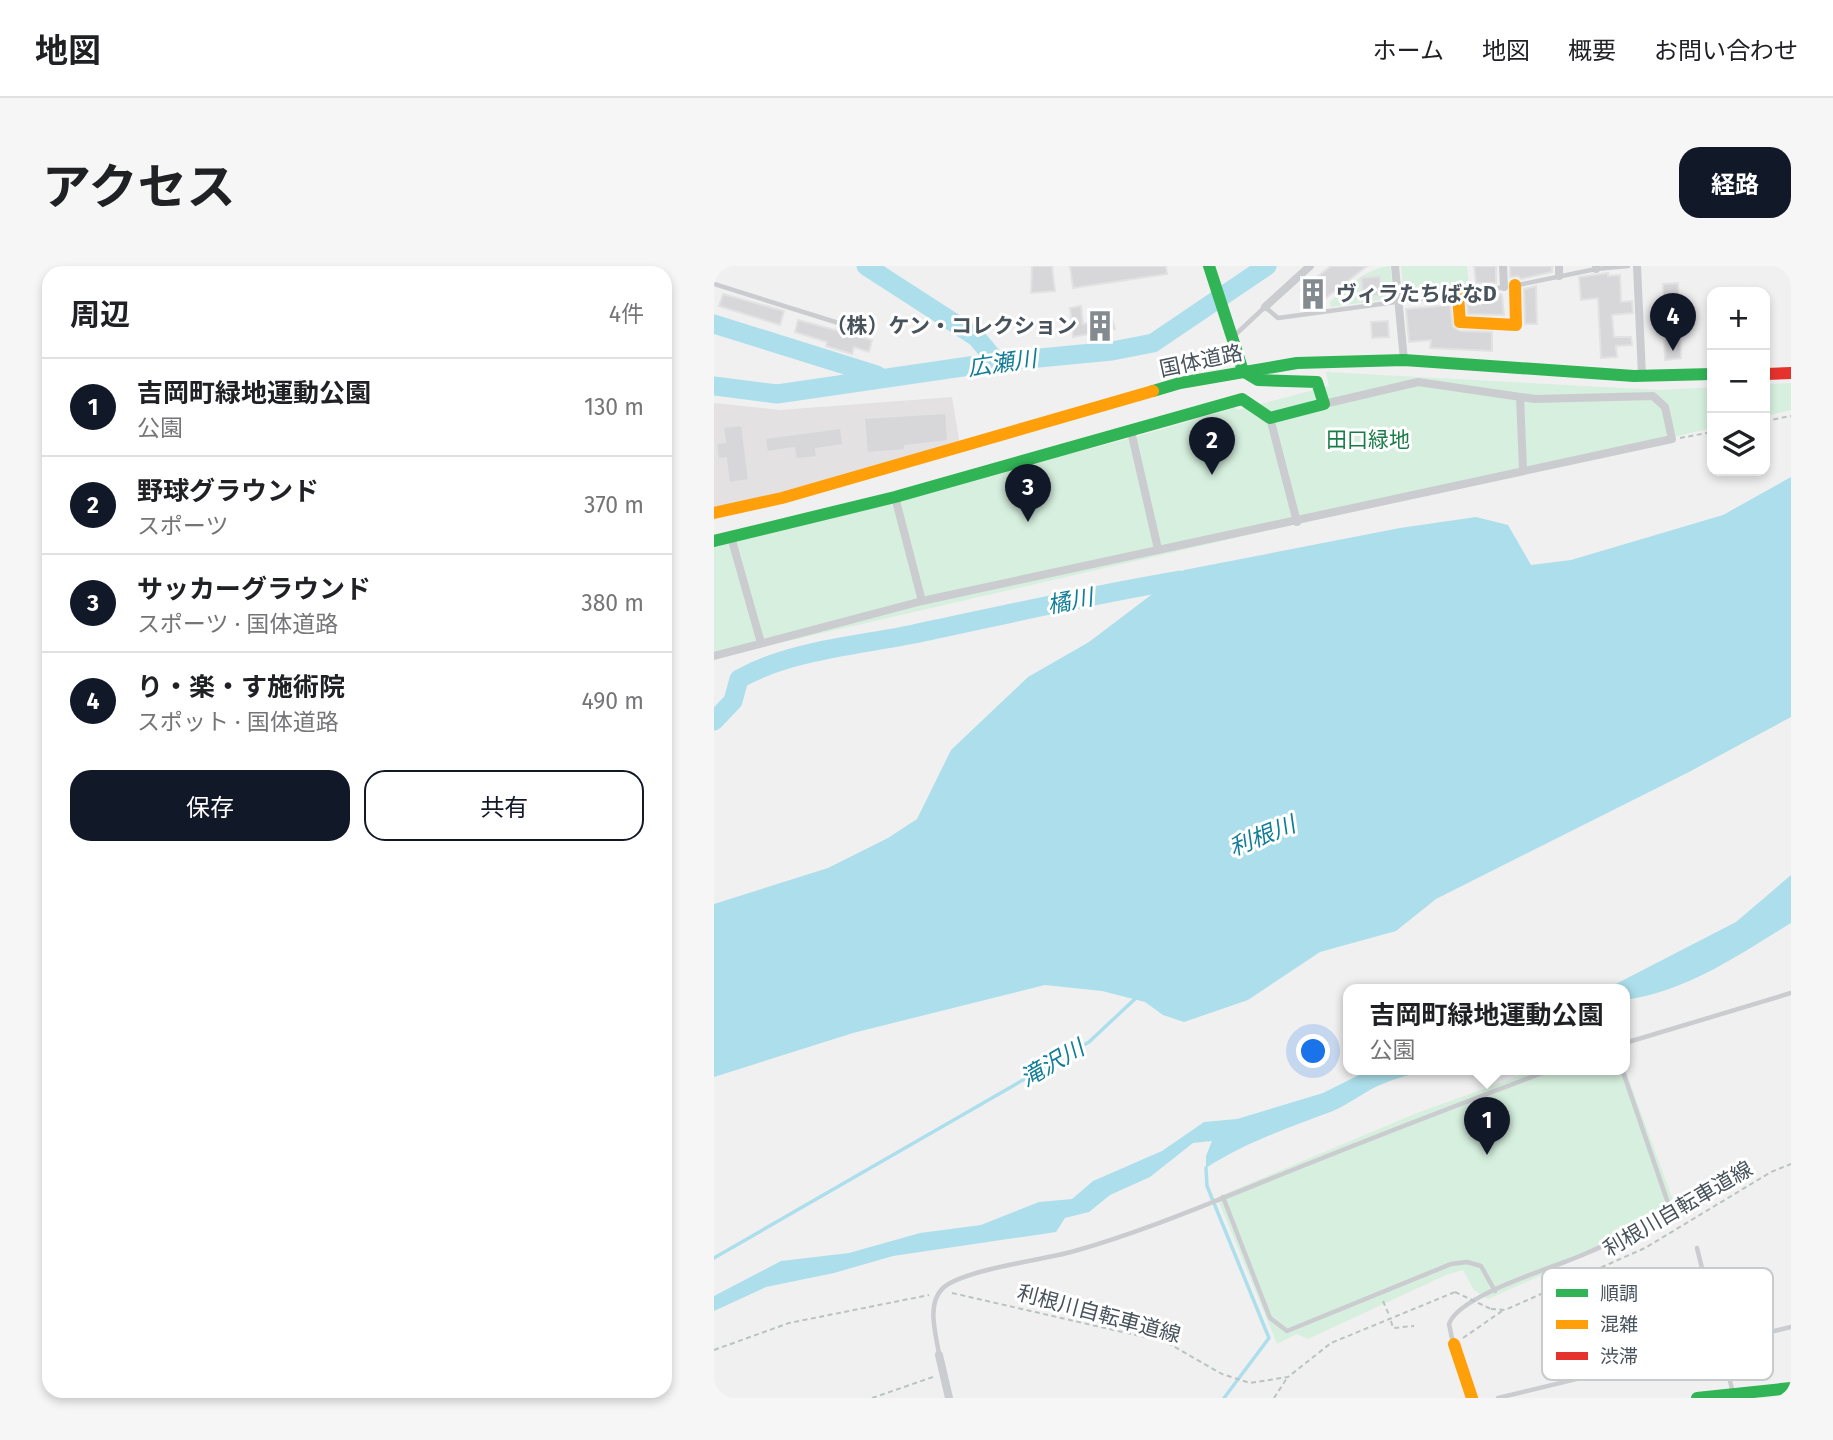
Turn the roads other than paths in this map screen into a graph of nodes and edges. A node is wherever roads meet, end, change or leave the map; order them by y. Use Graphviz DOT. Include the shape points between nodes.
graph roads {
  1 [pos="1310,266"];
  2 [pos="1395,266"];
  3 [pos="1503,266"];
  4 [pos="1559,266"];
  5 [pos="1628,266"];
  6 [pos="1637,266"];
  7 [pos="1596,267"];
  8 [pos="1209,268"];
  9 [pos="1559,276"];
  10 [pos="714,284"];
  11 [pos="1510,286"];
  12 [pos="1458,295"];
  13 [pos="1399,302"];
  14 [pos="1265,307"];
  15 [pos="861,330"];
  16 [pos="1232,338"];
  17 [pos="1404,360"];
  18 [pos="1243,371"];
  19 [pos="1770,373"];
  20 [pos="1791,373"];
  21 [pos="1707,374"];
  22 [pos="1642,376"];
  23 [pos="1520,397"];
  24 [pos="1324,404"];
  25 [pos="1270,418"];
  26 [pos="1130,431"];
  27 [pos="1523,469"];
  28 [pos="894,497"];
  29 [pos="714,513"];
  30 [pos="1297,522"];
  31 [pos="731,537"];
  32 [pos="714,541"];
  33 [pos="1158,549"];
  34 [pos="922,601"];
  35 [pos="761,643"];
  36 [pos="714,656"];
  37 [pos="1791,993"];
  38 [pos="1630,1041"];
  39 [pos="1538,1075"];
  40 [pos="1624,1075"];
  41 [pos="1223,1198"];
  42 [pos="1697,1248"];
  43 [pos="1551,1268"];
  44 [pos="1702,1268"];
  45 [pos="1542,1272"];
  46 [pos="1495,1291"];
  47 [pos="1791,1327"];
  48 [pos="1773,1332"];
  49 [pos="1458,1342"];
  50 [pos="939,1355"];
  51 [pos="1573,1380"];
  52 [pos="1791,1388"];
  53 [pos="1733,1396"];
  54 [pos="949,1398"];
  55 [pos="1472,1398"];
  56 [pos="1498,1398"];
  57 [pos="1697,1398"];
  1 -- 14 [label="street"];
  2 -- 13 [label="street"];
  3 -- 11 [label="street"];
  4 -- 9 [label="street"];
  5 -- 7 [label="lane"];
  6 -- 22 [label="street"];
  7 -- 9 [label="lane"];
  8 -- 16 [label="street"];
  9 -- 11 [label="lane"];
  10 -- 15 [label="lane"];
  11 -- 12 [label="lane"];
  11 -- 12 [label="street" via="1516,325 1460,322"];
  12 -- 13 [label="lane"];
  13 -- 14 [label="lane" via="1278,318"];
  13 -- 17 [label="street"];
  14 -- 16 [label="lane"];
  16 -- 18 [label="street"];
  17 -- 18 [label="street, 国体道路" via="1297,363"];
  17 -- 22 [label="street, 国体道路"];
  18 -- 24 [label="street" via="1258,380 1317,382"];
  18 -- 29 [label="street, 国体道路" via="1180,383 782,498"];
  19 -- 20 [label="street"];
  21 -- 22 [label="street, 国体道路"];
  23 -- 24 [label="street" via="1418,382"];
  23 -- 27 [label="street"];
  23 -- 27 [label="street" via="1653,396 1665,407 1672,439"];
  24 -- 25 [label="street"];
  25 -- 26 [label="street" via="1242,399"];
  25 -- 30 [label="street"];
  26 -- 28 [label="street"];
  26 -- 33 [label="street"];
  27 -- 30 [label="street"];
  28 -- 31 [label="street"];
  28 -- 34 [label="street"];
  30 -- 33 [label="street"];
  31 -- 32 [label="street"];
  31 -- 35 [label="street"];
  33 -- 34 [label="street"];
  34 -- 35 [label="street"];
  35 -- 36 [label="street"];
  37 -- 38 [label="lane"];
  39 -- 41 [label="lane"];
  40 -- 43 [label="lane" via="1669,1206 1665,1215"];
  41 -- 46 [label="lane" via="1270,1318 1287,1331 1451,1264 1481,1266"];
  41 -- 50 [label="lane" via="1068,1253 961,1278 939,1293 933,1315"];
  42 -- 44 [label="lane"];
  45 -- 46 [label="lane"];
  46 -- 49 [label="lane" via="1451,1316 1449,1331"];
  47 -- 48 [label="lane"];
  49 -- 55 [label="street"];
  50 -- 54 [label="street"];
  51 -- 56 [label="lane"];
  52 -- 53 [label="street"];
  53 -- 57 [label="street"];
}
